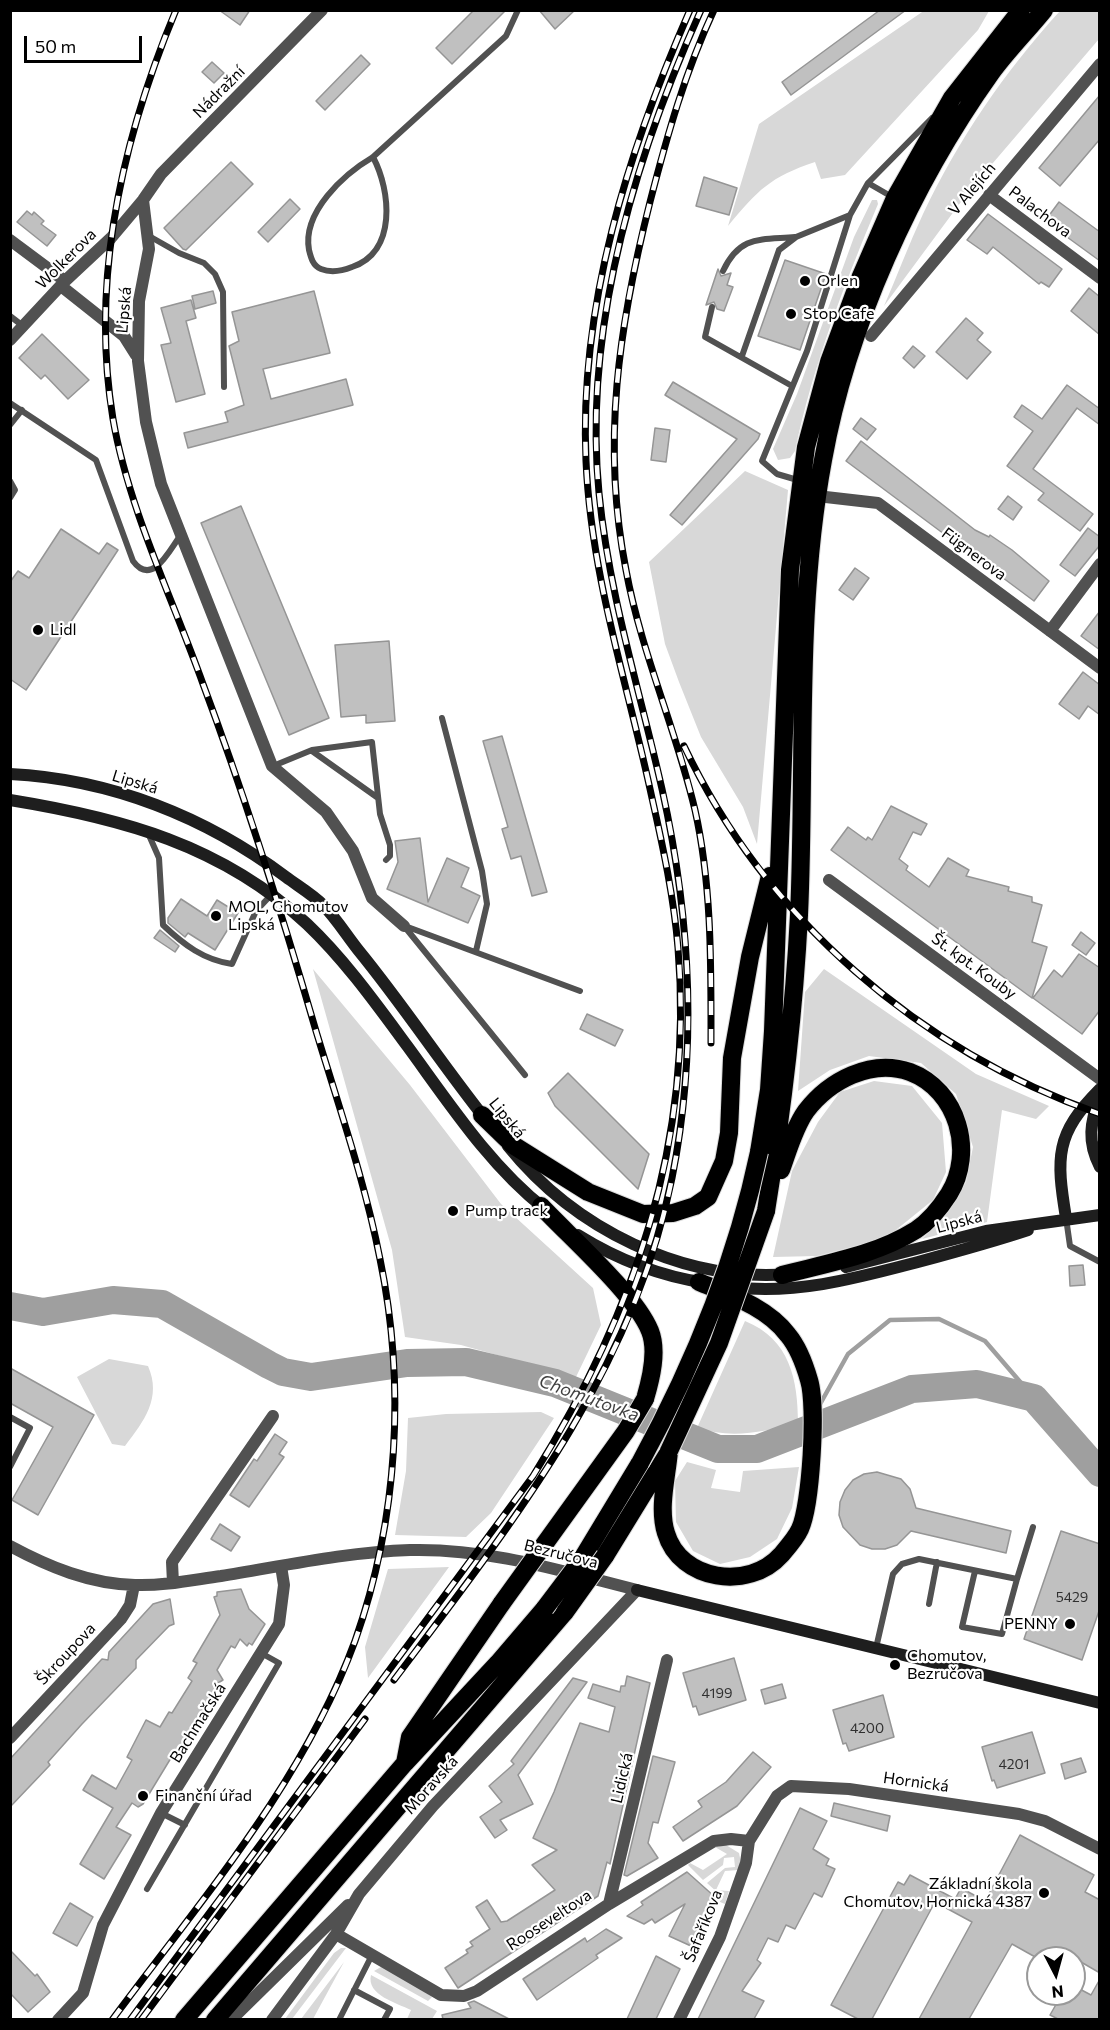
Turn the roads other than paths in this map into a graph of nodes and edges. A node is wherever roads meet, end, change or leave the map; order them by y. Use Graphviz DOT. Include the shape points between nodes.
graph roads {
  1 [pos="322,10"];
  2 [pos="518,10"];
  3 [pos="1021,10"];
  4 [pos="1044,10"];
  5 [pos="1100,64"];
  6 [pos="952,98"];
  7 [pos="373,157"];
  8 [pos="868,183"];
  9 [pos="989,195"];
  10 [pos="895,198"];
  11 [pos="143,200"];
  12 [pos="850,215"];
  13 [pos="149,236"];
  14 [pos="796,237"];
  15 [pos="10,240"];
  16 [pos="723,271"];
  17 [pos="1100,278"];
  18 [pos="63,283"];
  19 [pos="712,307"];
  20 [pos="10,316"];
  21 [pos="23,326"];
  22 [pos="871,336"];
  23 [pos="10,340"];
  24 [pos="742,356"];
  25 [pos="138,361"];
  26 [pos="846,366"];
  27 [pos="792,386"];
  28 [pos="224,387"];
  29 [pos="10,403"];
  30 [pos="22,410"];
  31 [pos="10,425"];
  32 [pos="10,480"];
  33 [pos="801,481"];
  34 [pos="817,496"];
  35 [pos="10,498"];
  36 [pos="180,536"];
  37 [pos="1100,564"];
  38 [pos="1050,631"];
  39 [pos="1100,668"];
  40 [pos="442,718"];
  41 [pos="312,750"];
  42 [pos="272,766"];
  43 [pos="10,774"];
  44 [pos="378,798"];
  45 [pos="10,800"];
  46 [pos="781,806"];
  47 [pos="147,830"];
  48 [pos="387,860"];
  49 [pos="830,880"];
  50 [pos="271,895"];
  51 [pos="404,926"];
  52 [pos="476,951"];
  53 [pos="580,991"];
  54 [pos="525,1076"];
  55 [pos="1100,1079"];
  56 [pos="1100,1089"];
  57 [pos="1100,1097"];
  58 [pos="482,1114"];
  59 [pos="1100,1167"];
  60 [pos="541,1206"];
  61 [pos="766,1211"];
  62 [pos="1100,1215"];
  63 [pos="1066,1218"];
  64 [pos="1100,1262"];
  65 [pos="783,1275"];
  66 [pos="699,1282"];
  67 [pos="273,1416"];
  68 [pos="10,1418"];
  69 [pos="669,1451"];
  70 [pos="10,1467"];
  71 [pos="1033,1527"];
  72 [pos="10,1546"];
  73 [pos="937,1562"];
  74 [pos="282,1566"];
  75 [pos="975,1570"];
  76 [pos="1017,1579"];
  77 [pos="173,1583"];
  78 [pos="134,1585"];
  79 [pos="637,1590"];
  80 [pos="929,1604"];
  81 [pos="876,1648"];
  82 [pos="261,1653"];
  83 [pos="667,1660"];
  84 [pos="1100,1703"];
  85 [pos="10,1738"];
  86 [pos="405,1763"];
  87 [pos="160,1813"];
  88 [pos="185,1825"];
  89 [pos="748,1841"];
  90 [pos="1100,1849"];
  91 [pos="147,1889"];
  92 [pos="359,1894"];
  93 [pos="609,1904"];
  94 [pos="336,1934"];
  95 [pos="372,1954"];
  96 [pos="354,1990"];
  97 [pos="58,2019"];
  98 [pos="184,2019"];
  99 [pos="215,2019"];
  100 [pos="231,2019"];
  101 [pos="272,2019"];
  102 [pos="339,2019"];
  103 [pos="384,2019"];
  104 [pos="680,2019"];
  1 -- 11 [label="street, Nádražní" via="161,174"];
  2 -- 7 [label="lane" via="506,36"];
  3 -- 6 [label="highway"];
  4 -- 26 [label="highway" via="992,72 933,165 896,239"];
  5 -- 9 [label="street, V Alejích"];
  6 -- 8 [label="lane"];
  6 -- 10 [label="highway"];
  7 -- 7 [label="lane" via="352,169 322,203 309,238 311,259 317,267 344,270 371,258 379,248 386,222 384,183"];
  8 -- 10 [label="lane"];
  8 -- 12 [label="lane"];
  9 -- 17 [label="street, Palachova"];
  9 -- 22 [label="street, V Alejích"];
  10 -- 26 [label="lane" via="908,204 843,348"];
  10 -- 33 [label="highway" via="829,362"];
  11 -- 13 [label="street, Lipská"];
  11 -- 18 [label="street, Wolkerova" via="111,238"];
  12 -- 14 [label="lane"];
  12 -- 27 [label="lane"];
  13 -- 25 [label="street, Lipská" via="139,301"];
  13 -- 28 [label="lane" via="204,262 215,274 223,292"];
  14 -- 16 [label="lane" via="753,240 732,252"];
  14 -- 24 [label="lane" via="779,250"];
  15 -- 18 [label="street"];
  18 -- 21 [label="street, Wolkerova"];
  18 -- 25 [label="street" via="124,336"];
  19 -- 24 [label="lane" via="705,337"];
  20 -- 21 [label="lane"];
  21 -- 23 [label="street, Wolkerova"];
  24 -- 27 [label="lane"];
  25 -- 36 [label="street, Lipská" via="152,448"];
  26 -- 34 [label="highway"];
  27 -- 33 [label="lane" via="762,461 777,474"];
  29 -- 30 [label="lane"];
  30 -- 31 [label="lane"];
  30 -- 36 [label="lane" via="96,460 133,561 145,570 154,570"];
  32 -- 35 [label="lane" via="15,490"];
  33 -- 46 [label="highway" via="790,570"];
  34 -- 38 [label="street, Fügnerova" via="878,503"];
  34 -- 61 [label="highway" via="808,568 801,698 796,946 781,1119"];
  36 -- 42 [label="street, Lipská"];
  37 -- 38 [label="street"];
  38 -- 39 [label="street, Fügnerova"];
  40 -- 52 [label="lane" via="484,882 487,904"];
  41 -- 42 [label="lane"];
  41 -- 44 [label="lane"];
  41 -- 44 [label="lane" via="372,742"];
  42 -- 51 [label="street, Lipská" via="326,812 353,851 372,898"];
  43 -- 58 [label="main road, Lipská" via="79,783 131,796 211,828 256,854 322,904"];
  44 -- 48 [label="lane" via="390,844"];
  45 -- 47 [label="main road, Lipská" via="110,818"];
  46 -- 58 [label="highway" via="732,1059 724,1161 708,1197 673,1213 644,1214 588,1191 513,1145"];
  46 -- 86 [label="highway, bridge" via="769,1090 738,1239 706,1327 675,1398 582,1559 498,1663"];
  47 -- 50 [label="main road, Lipská" via="220,862"];
  47 -- 50 [label="lane" via="159,858 163,926 211,961 232,964 256,911"];
  49 -- 55 [label="street, Št. kpt. Kouby"];
  50 -- 60 [label="main road, Lipská" via="307,925 376,1003 487,1151"];
  51 -- 52 [label="lane"];
  51 -- 54 [label="lane"];
  52 -- 53 [label="lane"];
  56 -- 63 [label="main road" via="1076,1113 1063,1143 1060,1179"];
  57 -- 59 [label="main road" via="1090,1133"];
  58 -- 65 [label="main road, Lipská" via="519,1161 547,1187 585,1218 618,1238 715,1270"];
  60 -- 66 [label="main road, Lipská" via="612,1255 643,1269"];
  60 -- 86 [label="highway, bridge" via="613,1282 651,1332 653,1360 645,1399 410,1737"];
  61 -- 65 [label="highway" via="805,1113 842,1079 867,1070 909,1072 942,1096 962,1134 963,1159 954,1186 940,1209 918,1229 888,1245"];
  61 -- 69 [label="highway, bridge" via="719,1343"];
  62 -- 63 [label="main road, Lipská"];
  63 -- 64 [label="lane" via="1070,1246"];
  63 -- 65 [label="main road, Lipská" via="986,1231 848,1267"];
  63 -- 66 [label="main road, Lipská" via="993,1242 816,1286 746,1288"];
  66 -- 69 [label="highway" via="764,1312 788,1335 810,1382 811,1450 806,1503 800,1529 780,1556 763,1570 744,1577 703,1572 686,1563 666,1532 663,1513"];
  67 -- 77 [label="street" via="172,1562"];
  68 -- 70 [label="lane" via="30,1428"];
  69 -- 99 [label="highway, bridge" via="605,1556 565,1612"];
  71 -- 76 [label="lane"];
  72 -- 78 [label="street, Bezručova" via="46,1566"];
  73 -- 75 [label="lane"];
  73 -- 80 [label="lane"];
  73 -- 81 [label="lane" via="919,1559 902,1564 893,1574"];
  74 -- 77 [label="street, Bezručova"];
  74 -- 79 [label="street, Bezručova" via="367,1553 452,1551 515,1558"];
  74 -- 82 [label="street, Bachmačská" via="279,1624"];
  75 -- 76 [label="lane"];
  75 -- 76 [label="lane" via="962,1627 1002,1634"];
  77 -- 78 [label="street, Bezručova"];
  78 -- 85 [label="street, Škroupova" via="130,1605 121,1619"];
  79 -- 81 [label="main road, Bezručova"];
  79 -- 92 [label="street, Moravská" via="441,1798"];
  81 -- 84 [label="main road, Bezručova"];
  82 -- 87 [label="street, Bachmačská"];
  82 -- 88 [label="lane" via="279,1663"];
  83 -- 93 [label="street, Lidická"];
  86 -- 98 [label="highway"];
  87 -- 88 [label="lane"];
  87 -- 97 [label="street, Bachmačská" via="103,1925 83,1993"];
  88 -- 91 [label="lane"];
  89 -- 90 [label="street, Hornická" via="777,1796 791,1786 809,1786 1019,1814 1045,1821"];
  89 -- 93 [label="street, Rooseveltova" via="714,1841"];
  89 -- 104 [label="street, Šafaříkova" via="746,1863 720,1937"];
  92 -- 94 [label="street, Moravská"];
  92 -- 100 [label="street"];
  93 -- 95 [label="street, Rooseveltova" via="464,1996 450,1997 432,1991"];
  94 -- 95 [label="street, Rooseveltova"];
  94 -- 101 [label="street, Moravská"];
  95 -- 96 [label="lane"];
  96 -- 102 [label="lane"];
  96 -- 103 [label="lane" via="390,2009"];
}
